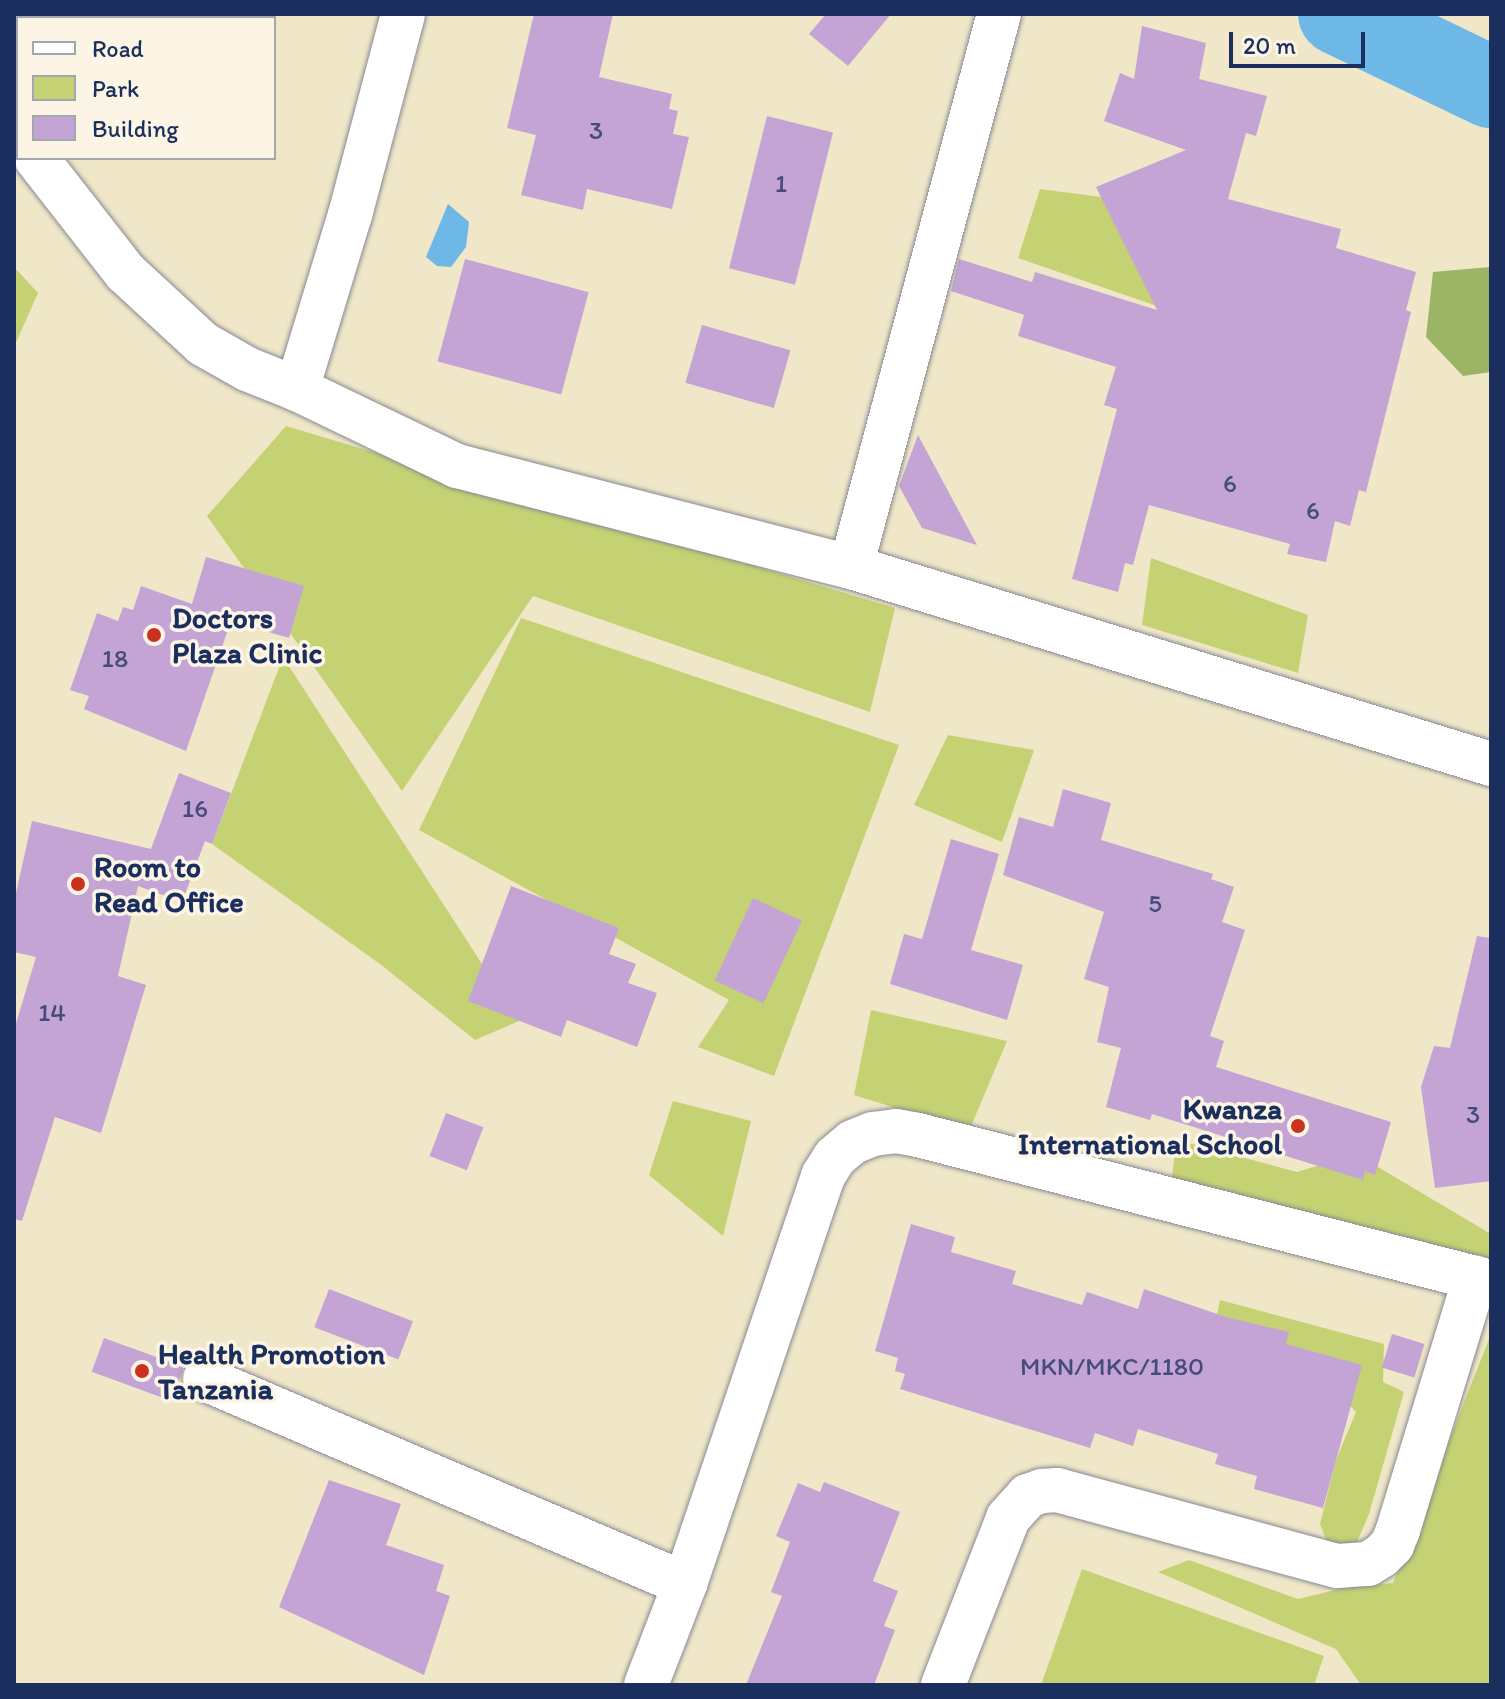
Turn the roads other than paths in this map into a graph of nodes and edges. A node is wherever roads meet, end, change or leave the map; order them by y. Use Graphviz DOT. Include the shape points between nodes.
graph roads {
  1 [pos="403,14"];
  2 [pos="999,14"];
  3 [pos="38,160"];
  4 [pos="297,389"];
  5 [pos="851,567"];
  6 [pos="1491,764"];
  7 [pos="1483,1280"];
  8 [pos="205,1379"];
  9 [pos="685,1584"];
  10 [pos="646,1685"];
  11 [pos="943,1685"];
  1 -- 4 [label="street"];
  2 -- 5 [label="street"];
  3 -- 4 [label="street" via="125,272 166,314 236,363"];
  4 -- 5 [label="street" via="457,466"];
  5 -- 6 [label="street"];
  7 -- 9 [label="street" via="918,1135 873,1134 835,1157 823,1176"];
  7 -- 11 [label="street" via="1398,1530 1381,1556 1368,1564 1337,1566 1057,1490 1042,1491 1028,1496 1008,1518"];
  8 -- 9 [label="street"];
  9 -- 10 [label="street"];
}
